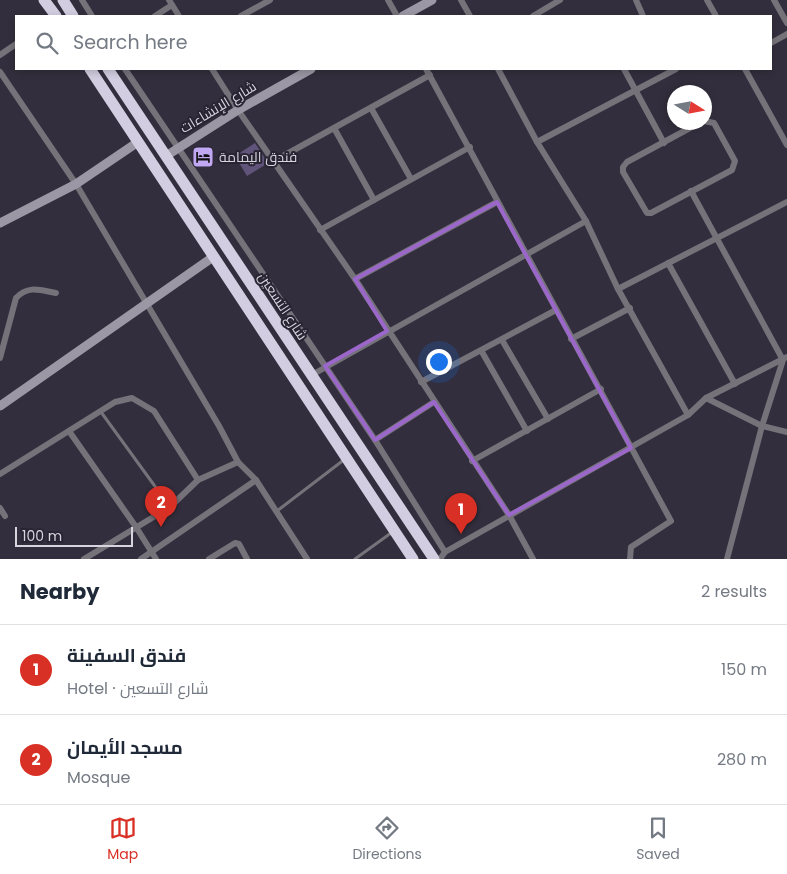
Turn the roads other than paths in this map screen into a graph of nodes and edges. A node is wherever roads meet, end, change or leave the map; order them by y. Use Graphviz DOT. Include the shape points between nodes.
graph roads {
  1 [pos="44,0"];
  2 [pos="63,0"];
  3 [pos="82,0"];
  4 [pos="388,0"];
  5 [pos="432,0"];
  6 [pos="462,0"];
  7 [pos="560,0"];
  8 [pos="636,0"];
  9 [pos="707,0"];
  10 [pos="774,0"];
  11 [pos="266,1"];
  12 [pos="171,2"];
  13 [pos="55,15"];
  14 [pos="72,15"];
  15 [pos="91,15"];
  16 [pos="156,15"];
  17 [pos="178,15"];
  18 [pos="243,15"];
  19 [pos="396,15"];
  20 [pos="405,15"];
  21 [pos="470,15"];
  22 [pos="535,15"];
  23 [pos="643,15"];
  24 [pos="715,15"];
  25 [pos="787,23"];
  26 [pos="787,34"];
  27 [pos="772,42"];
  28 [pos="15,45"];
  29 [pos="0,55"];
  30 [pos="91,70"];
  31 [pos="109,70"];
  32 [pos="126,70"];
  33 [pos="213,70"];
  34 [pos="309,70"];
  35 [pos="427,70"];
  36 [pos="499,70"];
  37 [pos="625,70"];
  38 [pos="674,70"];
  39 [pos="746,70"];
  40 [pos="0,72"];
  41 [pos="430,75"];
  42 [pos="636,90"];
  43 [pos="371,108"];
  44 [pos="238,110"];
  45 [pos="712,122"];
  46 [pos="334,128"];
  47 [pos="687,130"];
  48 [pos="138,142"];
  49 [pos="537,142"];
  50 [pos="664,143"];
  51 [pos="787,145"];
  52 [pos="470,146"];
  53 [pos="178,148"];
  54 [pos="166,156"];
  55 [pos="274,161"];
  56 [pos="153,167"];
  57 [pos="411,179"];
  58 [pos="76,184"];
  59 [pos="691,191"];
  60 [pos="374,200"];
  61 [pos="497,202"];
  62 [pos="787,202"];
  63 [pos="586,221"];
  64 [pos="0,223"];
  65 [pos="320,230"];
  66 [pos="716,238"];
  67 [pos="528,253"];
  68 [pos="213,257"];
  69 [pos="668,263"];
  70 [pos="354,279"];
  71 [pos="618,289"];
  72 [pos="56,293"];
  73 [pos="147,303"];
  74 [pos="630,308"];
  75 [pos="556,310"];
  76 [pos="387,331"];
  77 [pos="3,334"];
  78 [pos="571,338"];
  79 [pos="502,340"];
  80 [pos="482,352"];
  81 [pos="0,358"];
  82 [pos="785,359"];
  83 [pos="325,366"];
  84 [pos="310,376"];
  85 [pos="421,382"];
  86 [pos="735,384"];
  87 [pos="602,389"];
  88 [pos="706,398"];
  89 [pos="434,402"];
  90 [pos="0,406"];
  91 [pos="100,411"];
  92 [pos="688,415"];
  93 [pos="548,419"];
  94 [pos="762,426"];
  95 [pos="69,431"];
  96 [pos="527,431"];
  97 [pos="787,432"];
  98 [pos="374,440"];
  99 [pos="631,448"];
  100 [pos="346,458"];
  101 [pos="472,461"];
  102 [pos="238,462"];
  103 [pos="0,474"];
  104 [pos="198,480"];
  105 [pos="256,480"];
  106 [pos="170,507"];
  107 [pos="0,508"];
  108 [pos="277,512"];
  109 [pos="509,515"];
  110 [pos="5,516"];
  111 [pos="136,527"];
  112 [pos="394,531"];
  113 [pos="151,552"];
  114 [pos="445,552"];
  115 [pos="84,559"];
  116 [pos="141,559"];
  117 [pos="156,559"];
  118 [pos="209,559"];
  119 [pos="247,559"];
  120 [pos="307,559"];
  121 [pos="355,559"];
  122 [pos="412,559"];
  123 [pos="434,559"];
  124 [pos="440,559"];
  125 [pos="533,559"];
  126 [pos="630,559"];
  127 [pos="727,559"];
  1 -- 13 [label="highway"];
  2 -- 14 [label="highway"];
  3 -- 15 [label="street"];
  4 -- 19 [label="street"];
  5 -- 20 [label="street"];
  6 -- 21 [label="street"];
  7 -- 22 [label="street"];
  8 -- 23 [label="street"];
  9 -- 24 [label="street"];
  10 -- 25 [label="street"];
  11 -- 18 [label="street"];
  12 -- 16 [label="street"];
  12 -- 17 [label="street"];
  26 -- 27 [label="street"];
  28 -- 29 [label="street"];
  30 -- 48 [label="highway"];
  31 -- 54 [label="highway, شارع التسعين"];
  32 -- 53 [label="street"];
  33 -- 44 [label="street"];
  34 -- 44 [label="street, شارع الإنشاءات"];
  35 -- 41 [label="street"];
  36 -- 49 [label="street"];
  37 -- 42 [label="street"];
  38 -- 42 [label="street"];
  39 -- 51 [label="street"];
  40 -- 58 [label="street"];
  41 -- 43 [label="street"];
  41 -- 52 [label="street"];
  42 -- 49 [label="street"];
  42 -- 50 [label="street"];
  43 -- 46 [label="street"];
  43 -- 57 [label="street"];
  44 -- 53 [label="street, شارع الإنشاءات"];
  44 -- 55 [label="street"];
  45 -- 59 [label="street" via="735,166"];
  46 -- 55 [label="street"];
  46 -- 60 [label="street"];
  47 -- 50 [label="street"];
  48 -- 56 [label="highway"];
  48 -- 58 [label="street"];
  49 -- 63 [label="street"];
  50 -- 59 [label="street" via="626,162 623,172 647,213"];
  52 -- 57 [label="street"];
  52 -- 61 [label="street"];
  53 -- 54 [label="street, شارع الإنشاءات"];
  53 -- 83 [label="street"];
  54 -- 56 [label="highway"];
  54 -- 84 [label="highway, شارع التسعين"];
  55 -- 65 [label="street"];
  56 -- 68 [label="highway"];
  57 -- 60 [label="street"];
  58 -- 64 [label="street"];
  58 -- 73 [label="street"];
  59 -- 66 [label="street"];
  60 -- 65 [label="street"];
  61 -- 67 [label="street"];
  61 -- 70 [label="street"];
  62 -- 66 [label="street"];
  63 -- 67 [label="street"];
  63 -- 71 [label="street"];
  65 -- 70 [label="street"];
  66 -- 69 [label="street"];
  66 -- 82 [label="street"];
  67 -- 75 [label="street"];
  67 -- 76 [label="street"];
  68 -- 73 [label="street"];
  68 -- 100 [label="highway"];
  69 -- 71 [label="street"];
  69 -- 86 [label="street"];
  70 -- 76 [label="street"];
  71 -- 74 [label="street"];
  72 -- 77 [label="street" via="30,288 22,291 16,298"];
  73 -- 90 [label="street"];
  73 -- 102 [label="street"];
  74 -- 78 [label="street"];
  74 -- 92 [label="street"];
  75 -- 78 [label="street"];
  75 -- 79 [label="street"];
  76 -- 83 [label="street"];
  76 -- 85 [label="street"];
  77 -- 81 [label="street"];
  78 -- 87 [label="street"];
  79 -- 80 [label="street"];
  79 -- 93 [label="street"];
  80 -- 85 [label="street"];
  80 -- 96 [label="street"];
  82 -- 86 [label="street"];
  82 -- 94 [label="street"];
  83 -- 84 [label="street"];
  83 -- 98 [label="street"];
  84 -- 123 [label="highway, شارع التسعين"];
  85 -- 89 [label="street"];
  86 -- 88 [label="street"];
  87 -- 93 [label="street"];
  87 -- 99 [label="street"];
  88 -- 92 [label="street"];
  88 -- 94 [label="street"];
  89 -- 98 [label="street"];
  89 -- 101 [label="street"];
  91 -- 95 [label="street"];
  91 -- 104 [label="street" via="123,399 132,398 140,402 154,412"];
  91 -- 106 [label="lane"];
  92 -- 99 [label="street"];
  93 -- 96 [label="street"];
  94 -- 97 [label="street"];
  94 -- 127 [label="street"];
  95 -- 103 [label="street"];
  95 -- 111 [label="street"];
  96 -- 101 [label="street"];
  98 -- 114 [label="street"];
  99 -- 109 [label="street"];
  99 -- 126 [label="street" via="672,521 631,547"];
  100 -- 108 [label="lane"];
  100 -- 112 [label="highway"];
  101 -- 109 [label="street"];
  102 -- 104 [label="street"];
  102 -- 105 [label="street"];
  104 -- 106 [label="street"];
  105 -- 108 [label="street"];
  105 -- 113 [label="street"];
  106 -- 111 [label="street"];
  107 -- 110 [label="street"];
  108 -- 120 [label="street"];
  109 -- 114 [label="street"];
  109 -- 125 [label="street"];
  111 -- 113 [label="street"];
  111 -- 115 [label="street"];
  112 -- 121 [label="lane"];
  112 -- 122 [label="highway"];
  113 -- 116 [label="street"];
  113 -- 117 [label="street"];
  114 -- 124 [label="street"];
  118 -- 119 [label="street" via="236,543"];
}
